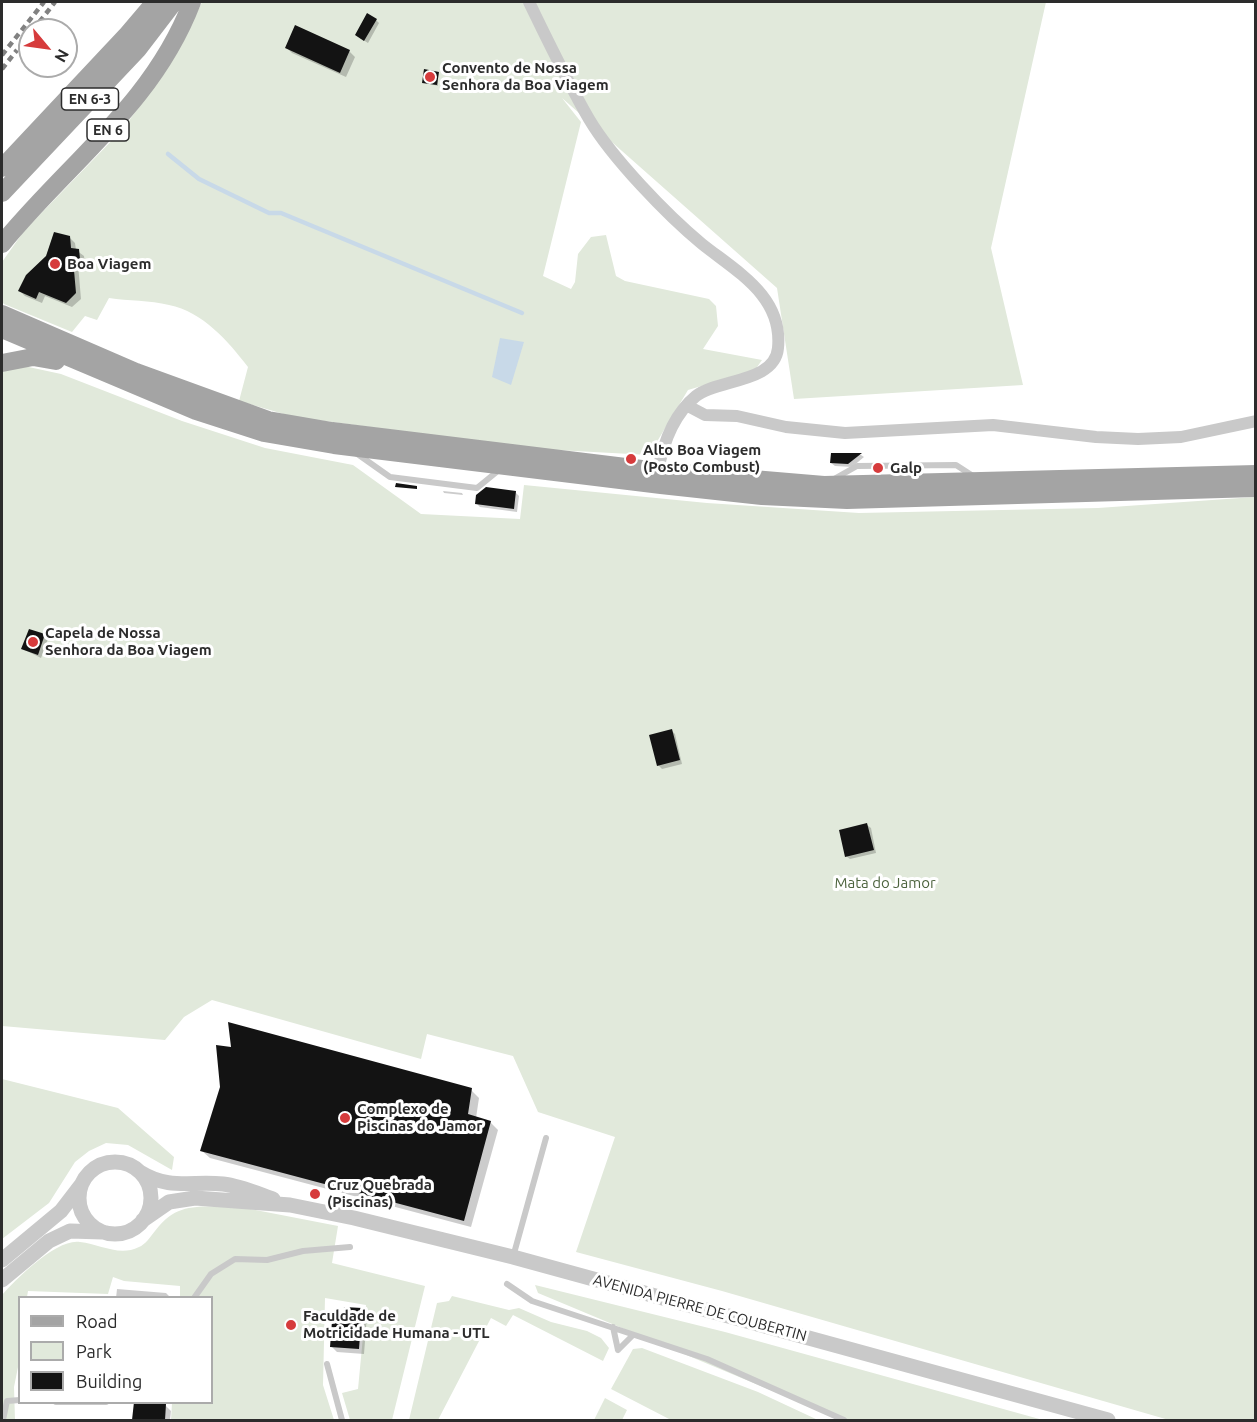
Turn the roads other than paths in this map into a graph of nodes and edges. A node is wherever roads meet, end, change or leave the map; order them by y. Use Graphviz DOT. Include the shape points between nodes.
graph roads {
  1 [pos="155,2"];
  2 [pos="174,2"];
  3 [pos="192,2"];
  4 [pos="529,2"];
  5 [pos="2,168"];
  6 [pos="2,193"];
  7 [pos="2,244"];
  8 [pos="2,314"];
  9 [pos="2,329"];
  10 [pos="2,363"];
  11 [pos="85,365"];
  12 [pos="688,406"];
  13 [pos="1256,421"];
  14 [pos="349,447"];
  15 [pos="504,466"];
  16 [pos="658,471"];
  17 [pos="1254,486"];
  18 [pos="546,1138"];
  19 [pos="138,1171"];
  20 [pos="84,1180"];
  21 [pos="290,1205"];
  22 [pos="143,1220"];
  23 [pos="106,1233"];
  24 [pos="350,1247"];
  25 [pos="513,1257"];
  26 [pos="2,1260"];
  27 [pos="2,1280"];
  28 [pos="507,1284"];
  29 [pos="195,1296"];
  30 [pos="613,1328"];
  31 [pos="633,1335"];
  32 [pos="327,1364"];
  33 [pos="18,1400"];
  34 [pos="3,1420"];
  35 [pos="342,1420"];
  36 [pos="844,1420"];
  37 [pos="1108,1420"];
  1 -- 5 [label="main road"];
  2 -- 6 [label="main road, EN 6-3" via="138,49"];
  3 -- 7 [label="main road, EN 6" via="172,47 133,104 37,201"];
  4 -- 12 [label="street" via="591,121 643,188 700,243 758,289 776,319 778,349 772,364 741,381 708,389"];
  8 -- 16 [label="main road" via="136,372 268,420"];
  9 -- 11 [label="main road"];
  10 -- 11 [label="main road" via="33,357"];
  11 -- 14 [label="main road" via="196,411 264,433"];
  12 -- 13 [label="street" via="705,415 737,416 786,427 845,433 993,425 1138,439 1181,437"];
  12 -- 16 [label="street" via="662,447"];
  14 -- 15 [label="main road"];
  14 -- 15 [label="lane" via="390,477 401,479 477,488"];
  15 -- 17 [label="main road" via="762,496 847,500"];
  16 -- 17 [label="main road" via="825,485 981,482"];
  18 -- 25 [label="lane"];
  19 -- 20 [label="street" via="122,1163 109,1163 96,1167"];
  19 -- 21 [label="street, AVENIDA PIERRE DE COUBERTIN" via="165,1184 233,1186"];
  19 -- 22 [label="street" via="150,1194"];
  20 -- 23 [label="street" via="79,1197 83,1214 92,1226"];
  20 -- 26 [label="street" via="61,1211"];
  21 -- 22 [label="street, AVENIDA PIERRE DE COUBERTIN" via="180,1199"];
  21 -- 25 [label="street, AVENIDA PIERRE DE COUBERTIN"];
  22 -- 23 [label="street" via="128,1231"];
  23 -- 27 [label="street" via="70,1231 49,1241"];
  24 -- 29 [label="lane" via="303,1251 267,1260 236,1259 211,1274"];
  25 -- 37 [label="street, AVENIDA PIERRE DE COUBERTIN"];
  28 -- 30 [label="lane" via="532,1301"];
  30 -- 31 [label="lane"];
  30 -- 31 [label="lane" via="618,1350"];
  31 -- 36 [label="lane" via="737,1371"];
  32 -- 35 [label="lane"];
  33 -- 34 [label="lane" via="7,1401"];
}
